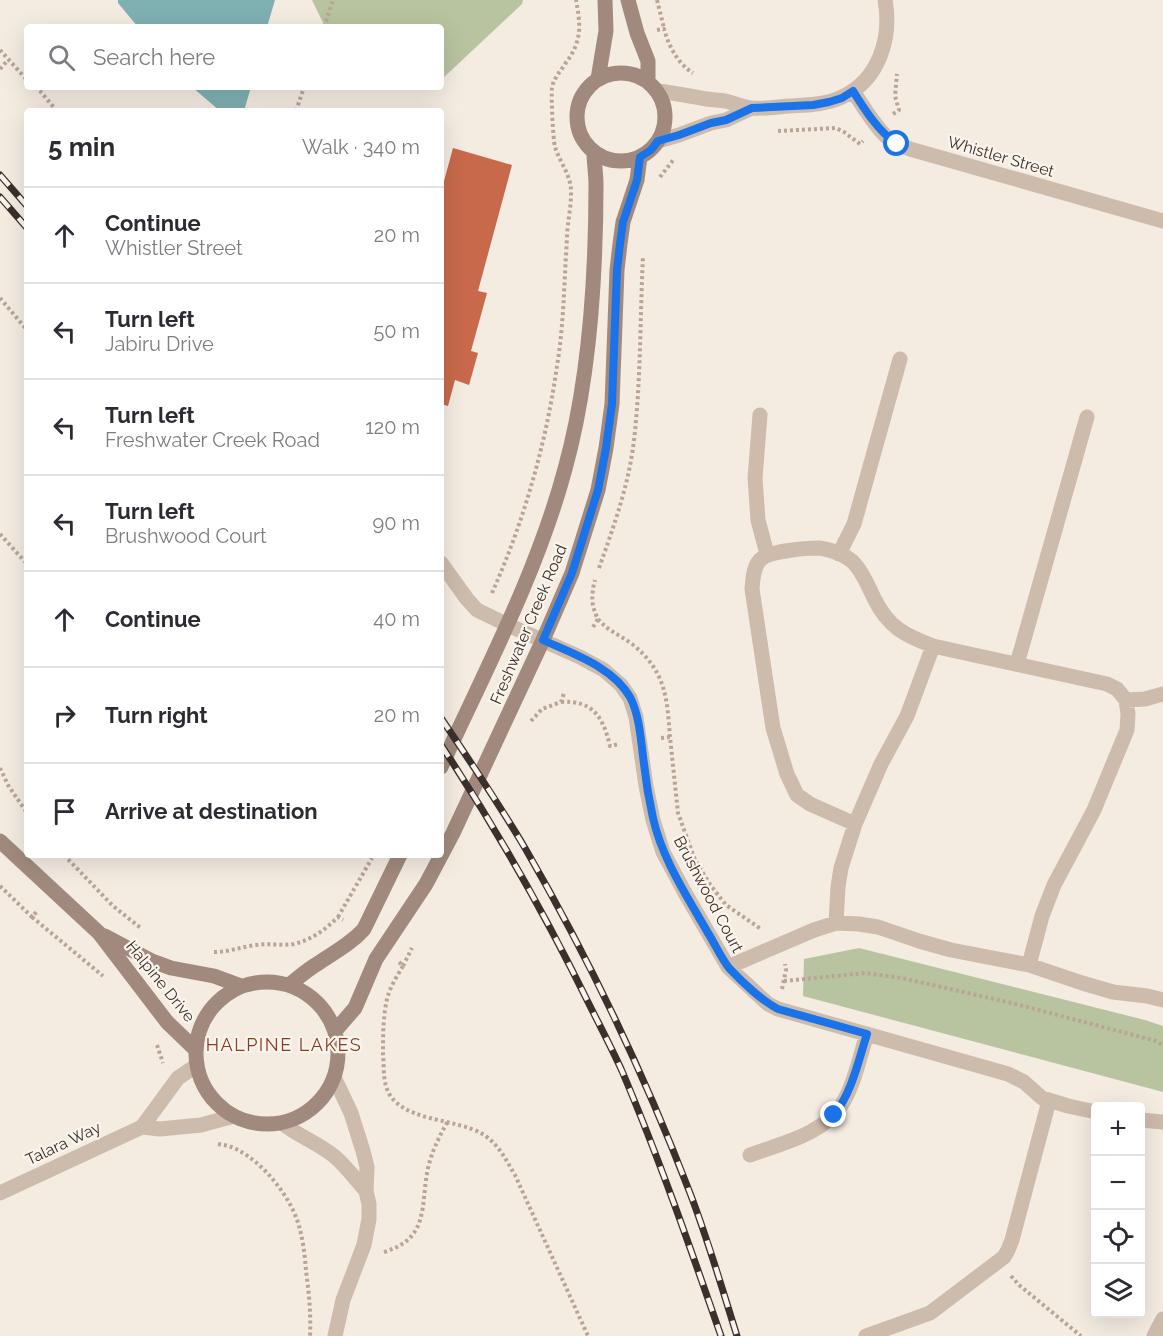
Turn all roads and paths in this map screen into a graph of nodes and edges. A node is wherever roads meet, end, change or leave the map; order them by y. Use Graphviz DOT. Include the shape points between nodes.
graph roads {
  1 [pos="333,0"];
  2 [pos="576,0"];
  3 [pos="605,0"];
  4 [pos="628,0"];
  5 [pos="657,0"];
  6 [pos="885,0"];
  7 [pos="325,24"];
  8 [pos="664,29"];
  9 [pos="651,31"];
  10 [pos="0,50"];
  11 [pos="8,60"];
  12 [pos="0,68"];
  13 [pos="700,75"];
  14 [pos="24,78"];
  15 [pos="598,79"];
  16 [pos="652,86"];
  17 [pos="39,90"];
  18 [pos="303,90"];
  19 [pos="853,91"];
  20 [pos="54,108"];
  21 [pos="297,108"];
  22 [pos="752,108"];
  23 [pos="658,141"];
  24 [pos="594,152"];
  25 [pos="678,155"];
  26 [pos="640,157"];
  27 [pos="658,182"];
  28 [pos="1163,221"];
  29 [pos="0,298"];
  30 [pos="24,326"];
  31 [pos="900,359"];
  32 [pos="760,415"];
  33 [pos="1087,417"];
  34 [pos="0,534"];
  35 [pos="839,554"];
  36 [pos="767,555"];
  37 [pos="24,561"];
  38 [pos="444,567"];
  39 [pos="483,613"];
  40 [pos="598,619"];
  41 [pos="508,625"];
  42 [pos="543,640"];
  43 [pos="933,646"];
  44 [pos="1017,664"];
  45 [pos="564,693"];
  46 [pos="1163,694"];
  47 [pos="1126,700"];
  48 [pos="561,702"];
  49 [pos="527,728"];
  50 [pos="670,737"];
  51 [pos="661,738"];
  52 [pos="620,744"];
  53 [pos="444,761"];
  54 [pos="0,768"];
  55 [pos="24,809"];
  56 [pos="855,824"];
  57 [pos="0,841"];
  58 [pos="444,850"];
  59 [pos="67,858"];
  60 [pos="372,858"];
  61 [pos="399,858"];
  62 [pos="440,858"];
  63 [pos="79,869"];
  64 [pos="74,875"];
  65 [pos="0,886"];
  66 [pos="38,910"];
  67 [pos="32,917"];
  68 [pos="338,917"];
  69 [pos="836,923"];
  70 [pos="350,924"];
  71 [pos="142,929"];
  72 [pos="99,933"];
  73 [pos="776,945"];
  74 [pos="208,952"];
  75 [pos="398,960"];
  76 [pos="1029,965"];
  77 [pos="728,967"];
  78 [pos="105,978"];
  79 [pos="784,981"];
  80 [pos="289,985"];
  81 [pos="241,986"];
  82 [pos="1163,1000"];
  83 [pos="778,1009"];
  84 [pos="335,1031"];
  85 [pos="867,1034"];
  86 [pos="152,1035"];
  87 [pos="1163,1045"];
  88 [pos="197,1058"];
  89 [pos="162,1069"];
  90 [pos="334,1077"];
  91 [pos="1049,1101"];
  92 [pos="1091,1111"];
  93 [pos="234,1116"];
  94 [pos="1145,1120"];
  95 [pos="448,1121"];
  96 [pos="1163,1122"];
  97 [pos="282,1123"];
  98 [pos="142,1127"];
  99 [pos="212,1143"];
  100 [pos="750,1155"];
  101 [pos="366,1191"];
  102 [pos="0,1193"];
  103 [pos="358,1259"];
  104 [pos="999,1262"];
  105 [pos="1163,1319"];
  106 [pos="310,1336"];
  107 [pos="335,1336"];
  108 [pos="588,1336"];
  109 [pos="866,1336"];
  110 [pos="1082,1336"];
  111 [pos="1154,1336"];
  1 -- 7 [label="path"];
  2 -- 39 [label="path" via="579,35 552,88 555,144 572,194 557,365 528,498"];
  3 -- 15 [label="main road" via="606,31"];
  4 -- 16 [label="main road"];
  5 -- 8 [label="path"];
  6 -- 19 [label="street" via="887,31 878,64"];
  8 -- 9 [label="path"];
  8 -- 13 [label="path" via="683,66"];
  10 -- 11 [label="path"];
  11 -- 12 [label="path"];
  11 -- 14 [label="path"];
  15 -- 16 [label="main road" via="623,73 636,75"];
  15 -- 24 [label="main road" via="579,103 577,118 579,132"];
  16 -- 22 [label="street"];
  16 -- 23 [label="main road" via="663,102 665,116"];
  17 -- 20 [label="path"];
  18 -- 21 [label="path"];
  19 -- 22 [label="street" via="813,105"];
  19 -- 28 [label="street, Whistler Street" via="887,137 897,144"];
  22 -- 23 [label="street"];
  23 -- 26 [label="main road"];
  24 -- 26 [label="main road" via="617,161"];
  24 -- 41 [label="main road, Freshwater Creek Road" via="595,238 590,320 576,423 552,514"];
  25 -- 27 [label="path"];
  26 -- 42 [label="main road, Freshwater Creek Road" via="620,244 612,404 598,490 572,573"];
  29 -- 30 [label="path"];
  31 -- 35 [label="street" via="854,524"];
  32 -- 36 [label="street" via="755,478 758,520"];
  33 -- 44 [label="street"];
  34 -- 37 [label="path"];
  35 -- 36 [label="street" via="819,548"];
  35 -- 43 [label="street" via="852,562 865,579 890,622 908,636"];
  36 -- 56 [label="street" via="753,572 752,589 773,728 787,774 797,795"];
  38 -- 39 [label="street, Brushwood Court" via="467,599"];
  39 -- 41 [label="street, Brushwood Court"];
  40 -- 50 [label="path" via="638,650 658,673 666,692"];
  41 -- 42 [label="street, Brushwood Court"];
  41 -- 53 [label="main road, Freshwater Creek Road"];
  42 -- 58 [label="main road, Freshwater Creek Road"];
  42 -- 77 [label="street, Brushwood Court" via="604,670 630,698 653,820 663,852"];
  43 -- 44 [label="street"];
  43 -- 56 [label="street" via="907,716"];
  44 -- 47 [label="street" via="1107,684"];
  45 -- 48 [label="path"];
  46 -- 47 [label="street"];
  47 -- 76 [label="street" via="1127,730 1094,810 1054,885"];
  48 -- 49 [label="path" via="542,709"];
  48 -- 52 [label="path" via="588,707 602,720 610,746"];
  50 -- 51 [label="path"];
  50 -- 73 [label="path" via="678,813 695,860 726,904 759,926"];
  54 -- 55 [label="path"];
  56 -- 69 [label="street" via="841,868"];
  57 -- 72 [label="main road, Halpine Drive"];
  59 -- 63 [label="path"];
  60 -- 68 [label="path"];
  61 -- 80 [label="main road" via="361,933"];
  62 -- 84 [label="main road, Freshwater Creek Road" via="376,959 355,1008"];
  63 -- 64 [label="path"];
  63 -- 71 [label="path" via="113,906"];
  65 -- 67 [label="path"];
  66 -- 67 [label="path"];
  67 -- 78 [label="path"];
  68 -- 70 [label="path"];
  68 -- 74 [label="path" via="322,932 292,944 269,943"];
  69 -- 73 [label="street"];
  69 -- 76 [label="street" via="878,927 951,950"];
  72 -- 81 [label="main road, Halpine Drive" via="152,961"];
  72 -- 88 [label="main road, Halpine Drive"];
  73 -- 77 [label="street"];
  73 -- 79 [label="path" via="786,970"];
  75 -- 95 [label="path" via="403,966 384,1015 386,1087 396,1102 409,1111"];
  76 -- 82 [label="street" via="1113,992"];
  77 -- 83 [label="street, Brushwood Court"];
  79 -- 83 [label="path"];
  79 -- 87 [label="path" via="865,974 902,978 1016,1004"];
  80 -- 81 [label="main road" via="265,981"];
  80 -- 84 [label="main road" via="309,995 325,1011"];
  81 -- 88 [label="main road" via="209,1012 200,1030"];
  83 -- 85 [label="street"];
  84 -- 90 [label="main road" via="339,1054"];
  85 -- 91 [label="street" via="1008,1074"];
  85 -- 100 [label="street" via="850,1087 834,1115 808,1133"];
  86 -- 89 [label="path" via="162,1055"];
  88 -- 93 [label="main road" via="204,1086 216,1103"];
  88 -- 98 [label="street, Talara Way"];
  90 -- 97 [label="main road" via="322,1098 304,1114"];
  90 -- 101 [label="street" via="363,1151"];
  91 -- 92 [label="street"];
  91 -- 104 [label="street" via="1012,1240"];
  93 -- 97 [label="main road" via="249,1122"];
  93 -- 98 [label="street, Talara Way" via="201,1125"];
  94 -- 96 [label="street"];
  95 -- 103 [label="path" via="432,1152 418,1228 392,1250"];
  95 -- 108 [label="path" via="483,1134 502,1153"];
  97 -- 101 [label="street" via="336,1158"];
  98 -- 102 [label="street, Talara Way"];
  99 -- 106 [label="path" via="230,1146 260,1166 293,1209 304,1255"];
  101 -- 103 [label="street" via="369,1219"];
  103 -- 107 [label="street"];
  104 -- 109 [label="street" via="930,1313"];
  104 -- 110 [label="path" via="1019,1285"];
  105 -- 111 [label="street"];
}
